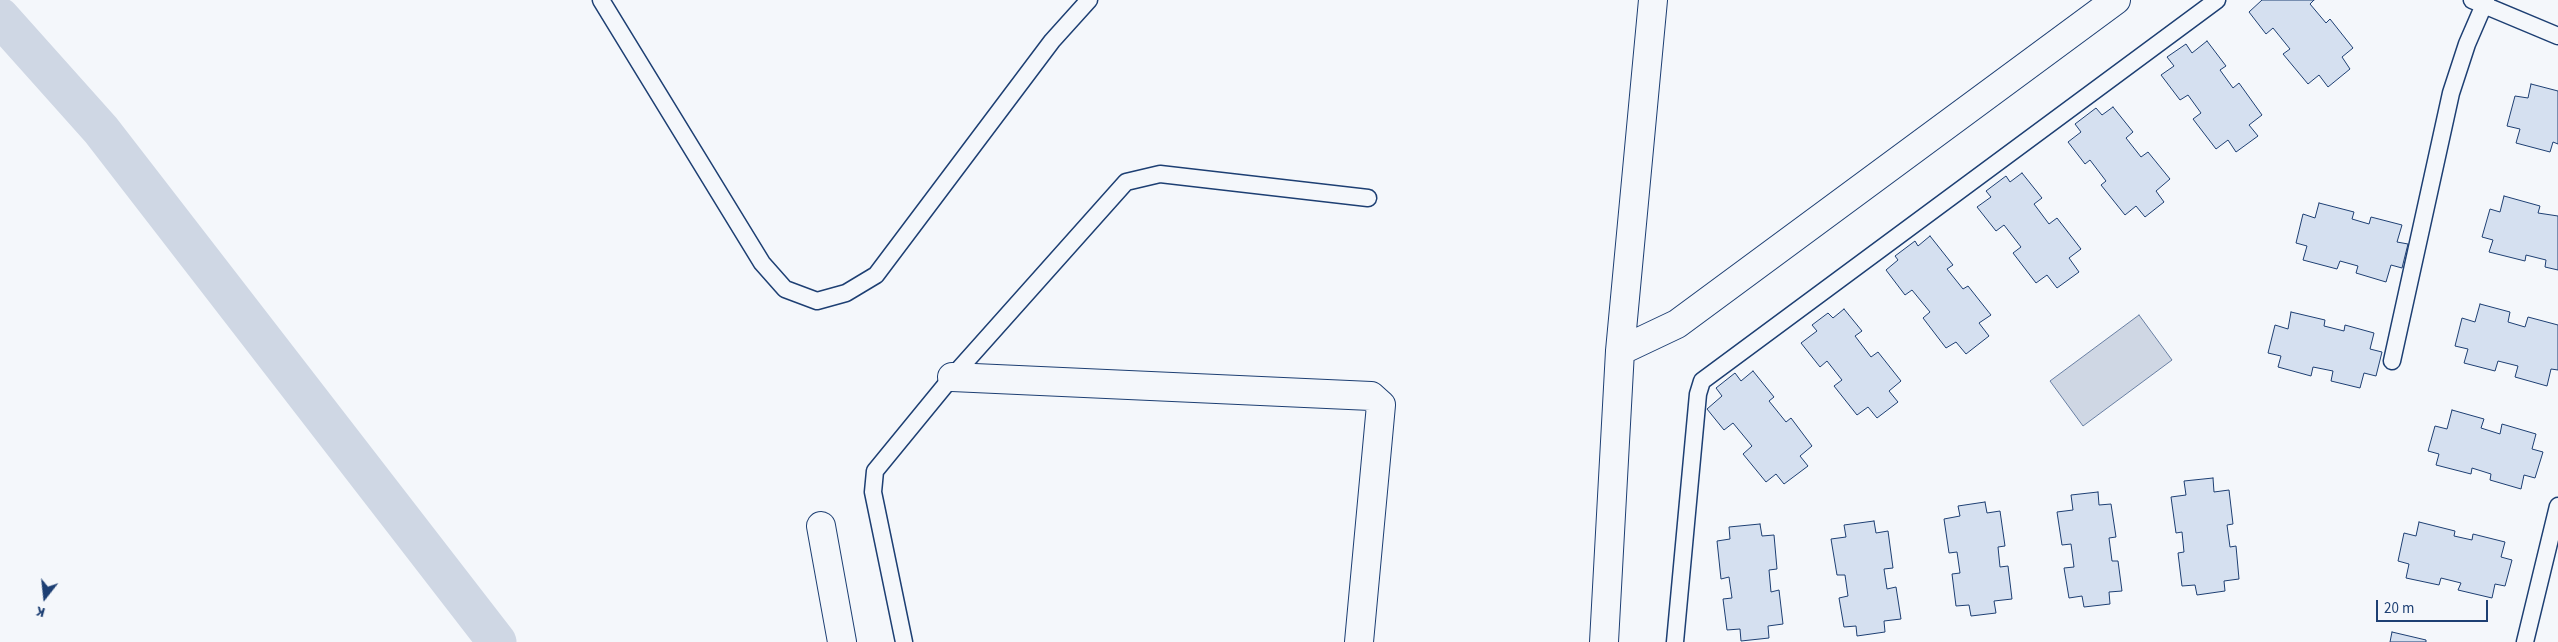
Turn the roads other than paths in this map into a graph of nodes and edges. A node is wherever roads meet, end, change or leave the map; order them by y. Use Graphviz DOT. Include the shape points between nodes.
graph roads {
  1 [pos="601,0"];
  2 [pos="1089,0"];
  3 [pos="1653,0"];
  4 [pos="2116,0"];
  5 [pos="2217,0"];
  6 [pos="2480,2"];
  7 [pos="2558,36"];
  8 [pos="1368,198"];
  9 [pos="1620,351"];
  10 [pos="2392,361"];
  11 [pos="952,377"];
  12 [pos="2558,506"];
  13 [pos="821,526"];
  14 [pos="842,642"];
  15 [pos="904,642"];
  16 [pos="1359,642"];
  17 [pos="1604,642"];
  18 [pos="1675,642"];
  19 [pos="2525,642"];
  1 -- 2 [label="lane" via="762,263 785,289 817,301 846,293 876,275 1052,41"];
  3 -- 9 [label="street"];
  4 -- 9 [label="street" via="1677,324"];
  5 -- 18 [label="lane" via="1702,381 1698,394"];
  6 -- 7 [label="lane"];
  6 -- 10 [label="lane" via="2451,93"];
  8 -- 11 [label="lane" via="1160,174 1126,182"];
  9 -- 17 [label="street"];
  11 -- 15 [label="lane" via="875,471 873,492"];
  11 -- 16 [label="street" via="1371,396 1381,405"];
  12 -- 19 [label="lane"];
  13 -- 14 [label="street"];
}
